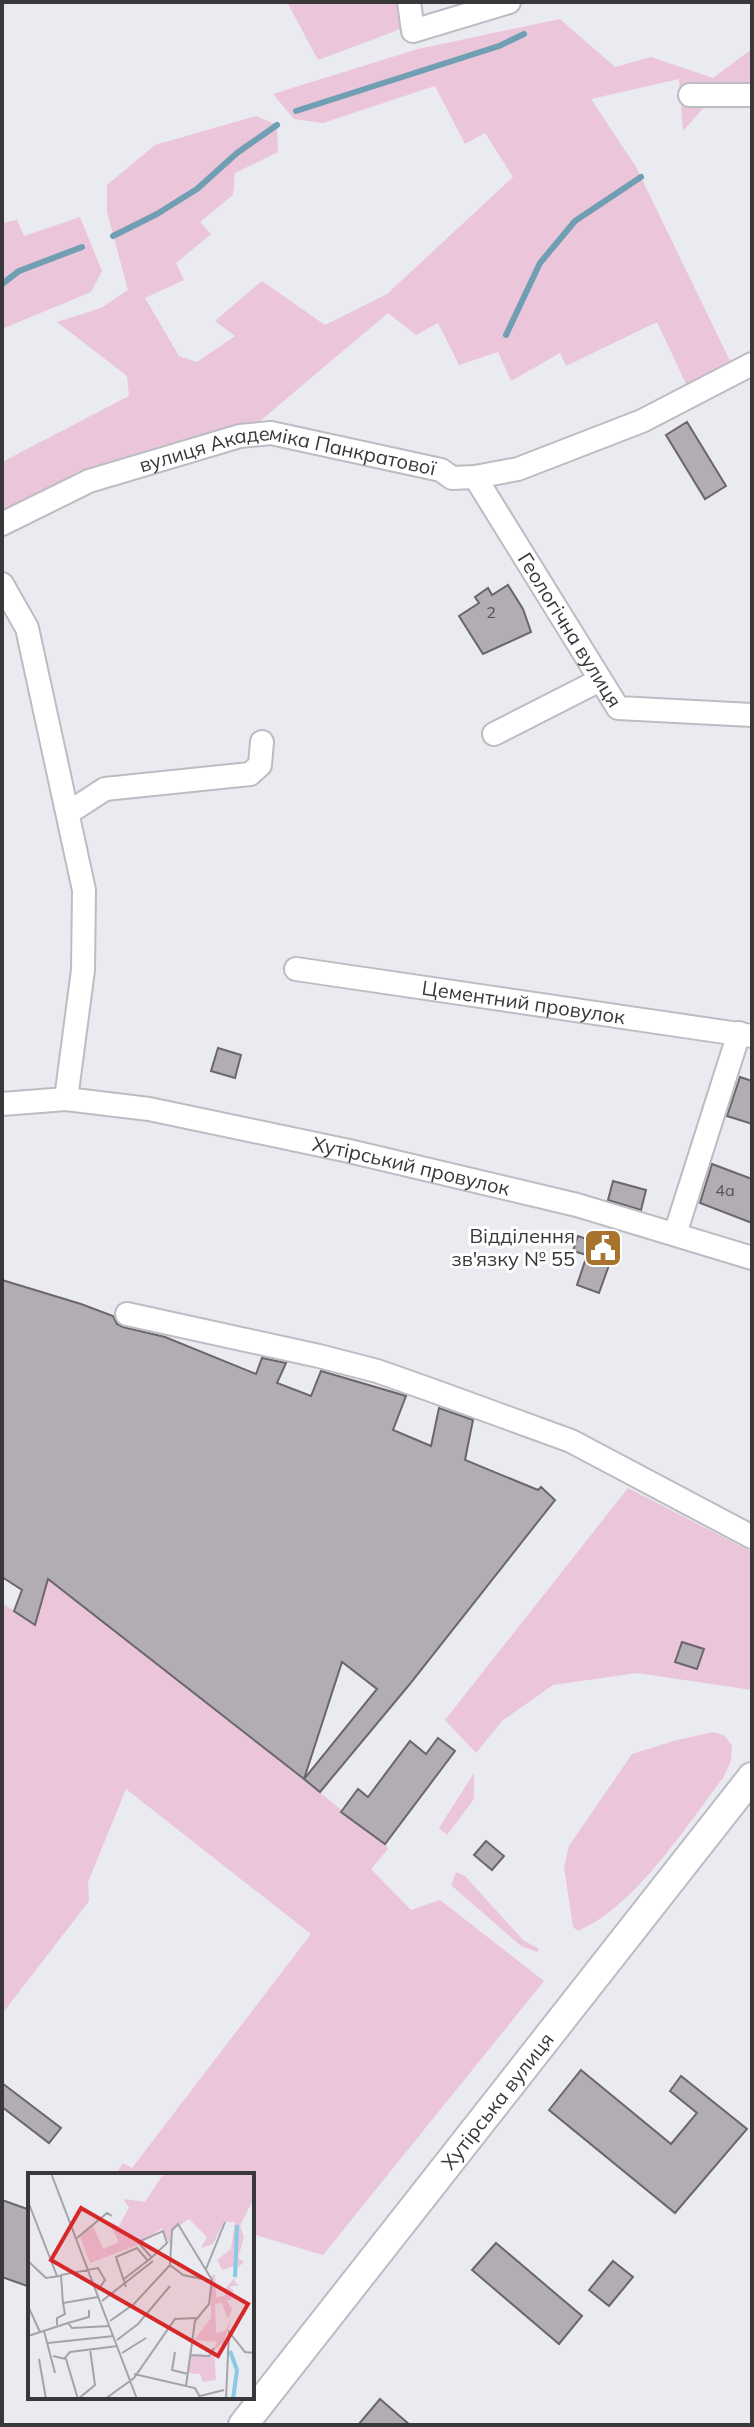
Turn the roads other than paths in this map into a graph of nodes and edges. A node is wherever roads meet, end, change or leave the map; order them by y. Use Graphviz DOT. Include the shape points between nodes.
graph roads {
  1 [pos="409,2"];
  2 [pos="509,2"];
  3 [pos="690,95"];
  4 [pos="752,95"];
  5 [pos="752,364"];
  6 [pos="475,477"];
  7 [pos="2,524"];
  8 [pos="2,584"];
  9 [pos="600,680"];
  10 [pos="752,715"];
  11 [pos="494,734"];
  12 [pos="262,742"];
  13 [pos="68,813"];
  14 [pos="296,969"];
  15 [pos="746,1035"];
  16 [pos="66,1099"];
  17 [pos="2,1104"];
  18 [pos="675,1234"];
  19 [pos="752,1258"];
  20 [pos="127,1314"];
  21 [pos="752,1537"];
  22 [pos="752,1777"];
  23 [pos="243,2425"];
  1 -- 2 [label="street" via="413,31"];
  3 -- 4 [label="street"];
  5 -- 6 [label="street, вулиця Академіка Панкратової" via="642,421 518,469"];
  6 -- 7 [label="street, вулиця Академіка Панкратової" via="452,478 441,470 271,433 240,436 89,481"];
  6 -- 9 [label="street, Геологічна вулиця"];
  8 -- 13 [label="street" via="27,628"];
  9 -- 10 [label="street, Геологічна вулиця" via="618,708"];
  9 -- 11 [label="street"];
  12 -- 13 [label="street" via="260,765 250,774 105,789"];
  13 -- 16 [label="street" via="84,890 83,970"];
  14 -- 15 [label="street, Цементний провулок"];
  15 -- 18 [label="street"];
  16 -- 17 [label="street, Хутірський провулок"];
  16 -- 18 [label="street, Хутірський провулок" via="149,1109 349,1151"];
  18 -- 19 [label="street, Хутірський провулок"];
  20 -- 21 [label="street" via="319,1356 431,1390 571,1441"];
  22 -- 23 [label="main road, Хутірська вулиця"];
}
